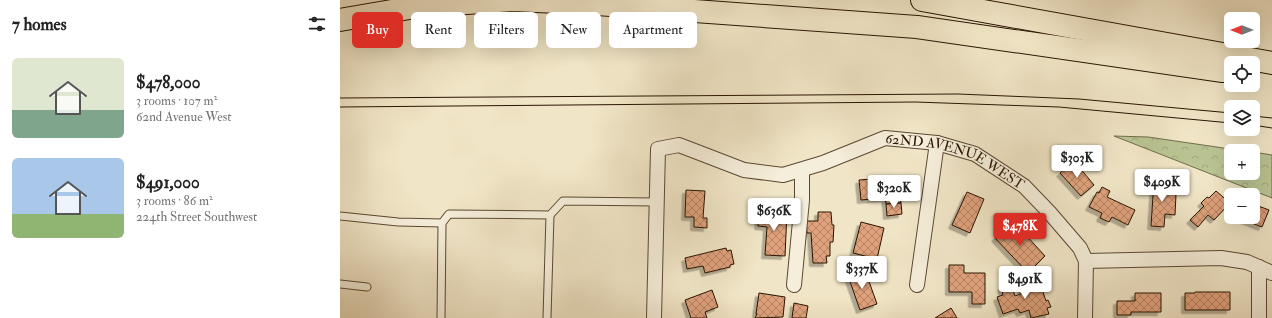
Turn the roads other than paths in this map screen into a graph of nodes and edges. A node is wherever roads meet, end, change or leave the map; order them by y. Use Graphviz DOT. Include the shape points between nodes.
graph roads {
  1 [pos="922,0"];
  2 [pos="340,20"];
  3 [pos="1272,63"];
  4 [pos="1272,67"];
  5 [pos="1260,68"];
  6 [pos="1224,71"];
  7 [pos="937,143"];
  8 [pos="802,170"];
  9 [pos="657,202"];
  10 [pos="550,215"];
  11 [pos="340,216"];
  12 [pos="442,223"];
  13 [pos="1086,261"];
  14 [pos="1259,267"];
  15 [pos="1272,273"];
  16 [pos="340,284"];
  17 [pos="794,285"];
  18 [pos="916,285"];
  19 [pos="368,287"];
  20 [pos="441,318"];
  21 [pos="547,318"];
  22 [pos="654,318"];
  23 [pos="1085,318"];
  24 [pos="1259,318"];
  1 -- 3 [label="highway"];
  2 -- 6 [label="highway" via="421,6 513,0 583,3 917,26"];
  4 -- 5 [label="highway"];
  7 -- 8 [label="street, 62ND AVENUE WEST" via="885,138"];
  7 -- 13 [label="street, 62ND AVENUE WEST" via="975,154 1024,186 1080,248"];
  7 -- 18 [label="street"];
  8 -- 9 [label="street, 62ND AVENUE WEST" via="783,176 744,170 679,145 658,149"];
  8 -- 17 [label="street" via="802,200"];
  9 -- 10 [label="lane" via="563,201"];
  9 -- 22 [label="street"];
  10 -- 12 [label="lane" via="449,214"];
  10 -- 21 [label="lane"];
  11 -- 12 [label="lane"];
  12 -- 20 [label="lane"];
  13 -- 14 [label="street" via="1220,258 1247,262"];
  13 -- 23 [label="street"];
  14 -- 15 [label="street"];
  14 -- 24 [label="street"];
  16 -- 19 [label="lane"];
}
